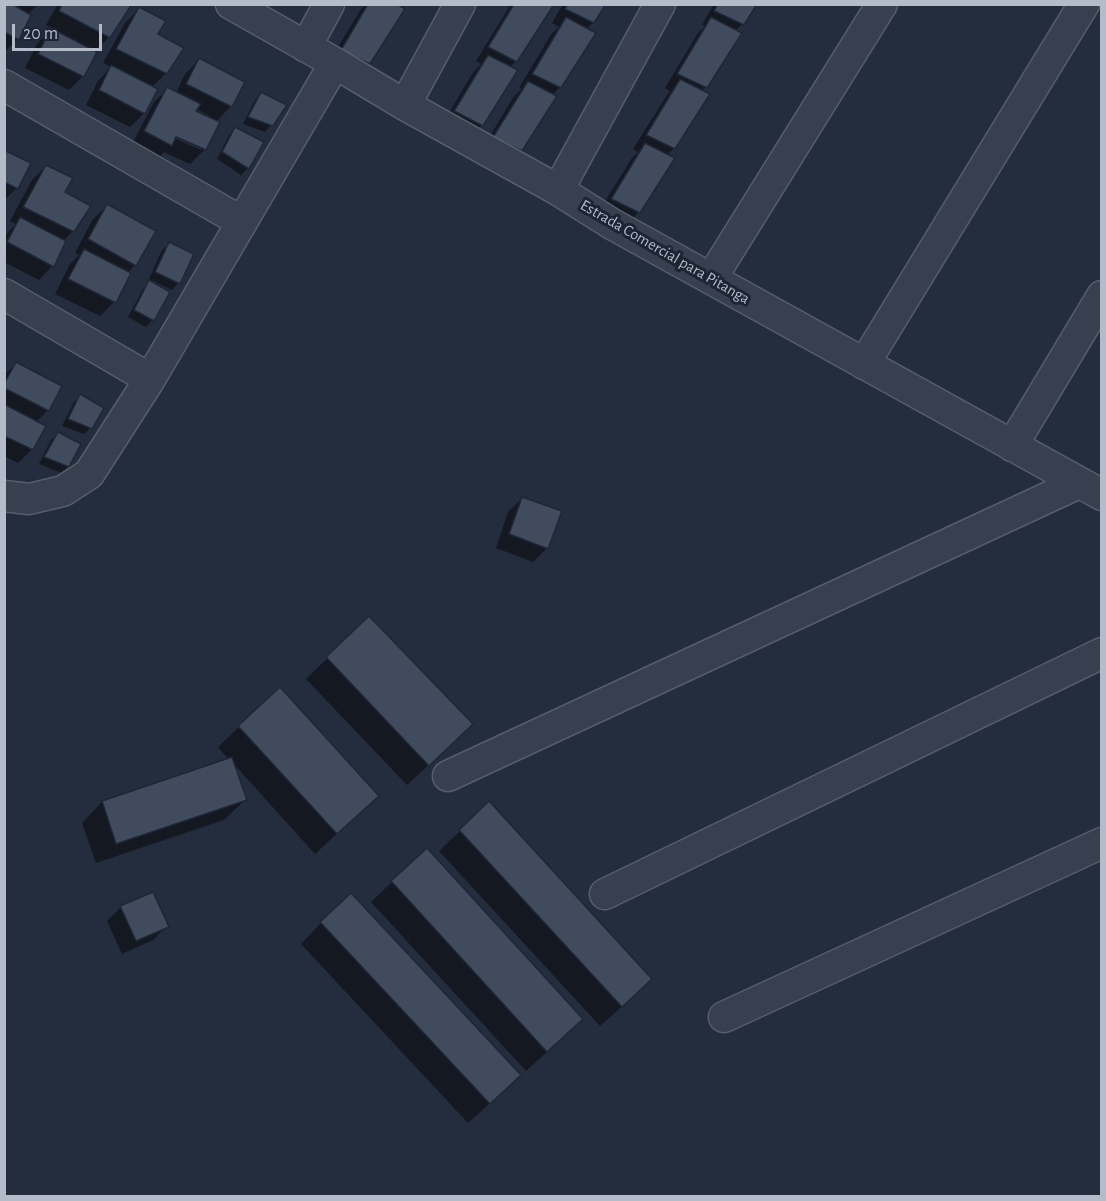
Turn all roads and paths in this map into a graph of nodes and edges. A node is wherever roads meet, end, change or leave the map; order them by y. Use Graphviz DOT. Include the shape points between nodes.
graph roads {
  1 [pos="231,4"];
  2 [pos="329,4"];
  3 [pos="460,4"];
  4 [pos="660,4"];
  5 [pos="882,4"];
  6 [pos="1084,4"];
  7 [pos="306,47"];
  8 [pos="335,63"];
  9 [pos="4,85"];
  10 [pos="405,105"];
  11 [pos="558,190"];
  12 [pos="242,222"];
  13 [pos="711,279"];
  14 [pos="4,294"];
  15 [pos="1101,296"];
  16 [pos="864,364"];
  17 [pos="150,379"];
  18 [pos="1012,446"];
  19 [pos="1090,489"];
  20 [pos="4,496"];
  21 [pos="1101,653"];
  22 [pos="448,776"];
  23 [pos="1101,843"];
  24 [pos="605,894"];
  25 [pos="724,1017"];
  1 -- 7 [label="street, Estrada Comercial para Pitanga"];
  2 -- 7 [label="street"];
  3 -- 10 [label="street"];
  4 -- 11 [label="street"];
  5 -- 13 [label="street"];
  6 -- 16 [label="street"];
  7 -- 8 [label="street, Estrada Comercial para Pitanga"];
  8 -- 10 [label="street, Estrada Comercial para Pitanga"];
  8 -- 12 [label="street"];
  9 -- 12 [label="street"];
  10 -- 11 [label="street, Estrada Comercial para Pitanga"];
  11 -- 13 [label="street, Estrada Comercial para Pitanga"];
  12 -- 17 [label="street"];
  13 -- 16 [label="street, Estrada Comercial para Pitanga"];
  14 -- 17 [label="street"];
  15 -- 18 [label="street"];
  16 -- 18 [label="street, Estrada Comercial para Pitanga"];
  17 -- 20 [label="street" via="89,474 63,491 29,499"];
  18 -- 19 [label="street, Estrada Comercial para Pitanga"];
  19 -- 22 [label="street"];
  21 -- 24 [label="street"];
  23 -- 25 [label="street"];
}
